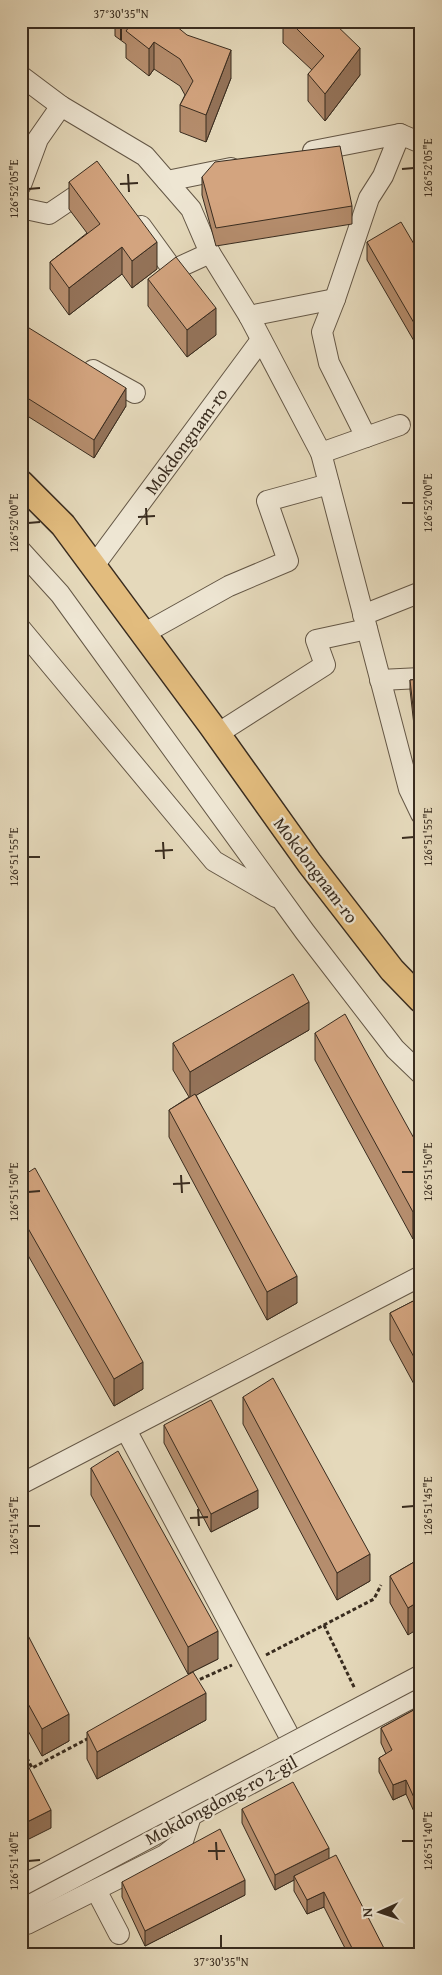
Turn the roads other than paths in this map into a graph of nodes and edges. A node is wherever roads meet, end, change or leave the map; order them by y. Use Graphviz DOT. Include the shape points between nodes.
graph roads {
  1 [pos="21,76"];
  2 [pos="62,106"];
  3 [pos="400,134"];
  4 [pos="421,143"];
  5 [pos="293,156"];
  6 [pos="254,163"];
  7 [pos="167,181"];
  8 [pos="111,184"];
  9 [pos="21,185"];
  10 [pos="21,208"];
  11 [pos="128,208"];
  12 [pos="210,252"];
  13 [pos="335,300"];
  14 [pos="249,316"];
  15 [pos="260,340"];
  16 [pos="74,359"];
  17 [pos="136,393"];
  18 [pos="400,425"];
  19 [pos="366,437"];
  20 [pos="321,453"];
  21 [pos="21,483"];
  22 [pos="329,484"];
  23 [pos="21,551"];
  24 [pos="93,567"];
  25 [pos="421,592"];
  26 [pos="365,622"];
  27 [pos="21,629"];
  28 [pos="143,634"];
  29 [pos="421,678"];
  30 [pos="380,680"];
  31 [pos="217,734"];
  32 [pos="421,814"];
  33 [pos="282,900"];
  34 [pos="421,1000"];
  35 [pos="421,1074"];
  36 [pos="421,1276"];
  37 [pos="126,1430"];
  38 [pos="21,1484"];
  39 [pos="421,1675"];
  40 [pos="421,1693"];
  41 [pos="293,1743"];
  42 [pos="191,1816"];
  43 [pos="21,1886"];
  44 [pos="96,1890"];
  45 [pos="21,1906"];
  46 [pos="21,1925"];
  47 [pos="119,1934"];
  1 -- 2 [label="street"];
  2 -- 7 [label="street" via="145,156"];
  2 -- 9 [label="street" via="38,139"];
  3 -- 4 [label="street"];
  3 -- 5 [label="street"];
  3 -- 13 [label="street" via="384,176 369,198"];
  6 -- 7 [label="street"];
  7 -- 12 [label="street" via="191,209"];
  8 -- 10 [label="street" via="105,177 49,214"];
  11 -- 12 [label="street" via="174,270"];
  12 -- 14 [label="street"];
  13 -- 14 [label="street"];
  13 -- 19 [label="street" via="322,332 330,363"];
  14 -- 15 [label="street"];
  15 -- 20 [label="street"];
  15 -- 24 [label="street, Mokdongnam-ro"];
  16 -- 17 [label="street"];
  18 -- 19 [label="street"];
  19 -- 20 [label="street"];
  20 -- 22 [label="street"];
  21 -- 24 [label="main road, Mokdongnam-ro" via="63,525"];
  22 -- 26 [label="street"];
  22 -- 28 [label="street" via="267,501 288,561 229,586"];
  23 -- 33 [label="street" via="60,594"];
  24 -- 28 [label="main road, Mokdongnam-ro"];
  25 -- 26 [label="street"];
  26 -- 30 [label="street"];
  26 -- 31 [label="street" via="316,640 325,664"];
  27 -- 33 [label="street" via="214,861"];
  28 -- 31 [label="main road, Mokdongnam-ro"];
  29 -- 30 [label="street"];
  30 -- 32 [label="street" via="409,789"];
  31 -- 34 [label="main road, Mokdongnam-ro" via="310,864 392,970"];
  33 -- 35 [label="street" via="395,1049"];
  36 -- 37 [label="street"];
  37 -- 38 [label="street"];
  37 -- 41 [label="street"];
  39 -- 41 [label="street, bridge"];
  40 -- 42 [label="street, Mokdongdong-ro 2-gil"];
  41 -- 43 [label="street, bridge"];
  42 -- 44 [label="street" via="183,1841 165,1855"];
  42 -- 45 [label="street, Mokdongdong-ro 2-gil"];
  44 -- 46 [label="street"];
  44 -- 47 [label="street"];
}
